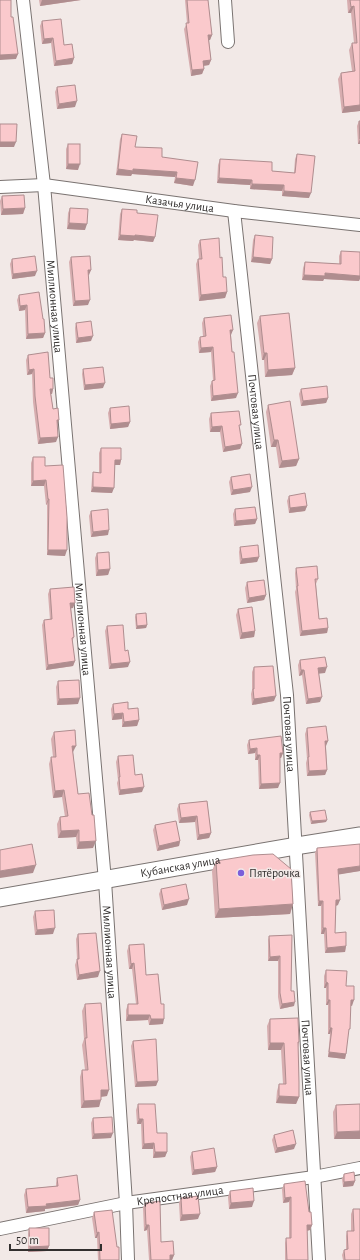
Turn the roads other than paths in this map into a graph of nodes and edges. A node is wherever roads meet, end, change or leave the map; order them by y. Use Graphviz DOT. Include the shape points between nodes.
graph roads {
  1 [pos="23,0"];
  2 [pos="225,0"];
  3 [pos="228,42"];
  4 [pos="44,185"];
  5 [pos="0,187"];
  6 [pos="234,211"];
  7 [pos="360,225"];
  8 [pos="360,836"];
  9 [pos="296,846"];
  10 [pos="105,881"];
  11 [pos="0,898"];
  12 [pos="360,1168"];
  13 [pos="314,1177"];
  14 [pos="126,1203"];
  15 [pos="0,1229"];
  16 [pos="128,1260"];
  17 [pos="319,1260"];
  1 -- 4 [label="street, Миллионная улица"];
  2 -- 3 [label="street"];
  4 -- 5 [label="street, Казачья улица"];
  4 -- 6 [label="street, Казачья улица"];
  4 -- 10 [label="street, Миллионная улица"];
  6 -- 7 [label="street, Казачья улица"];
  6 -- 9 [label="street, Почтовая улица" via="287,695"];
  8 -- 9 [label="main road, Кубанская улица"];
  9 -- 10 [label="main road, Кубанская улица"];
  9 -- 13 [label="street, Почтовая улица"];
  10 -- 11 [label="main road, Кубанская улица"];
  10 -- 14 [label="street, Миллионная улица"];
  12 -- 13 [label="street, Крепостная улица"];
  13 -- 14 [label="street, Крепостная улица"];
  13 -- 17 [label="street, Почтовая улица"];
  14 -- 15 [label="street, Крепостная улица"];
  14 -- 16 [label="street, Миллионная улица"];
}
